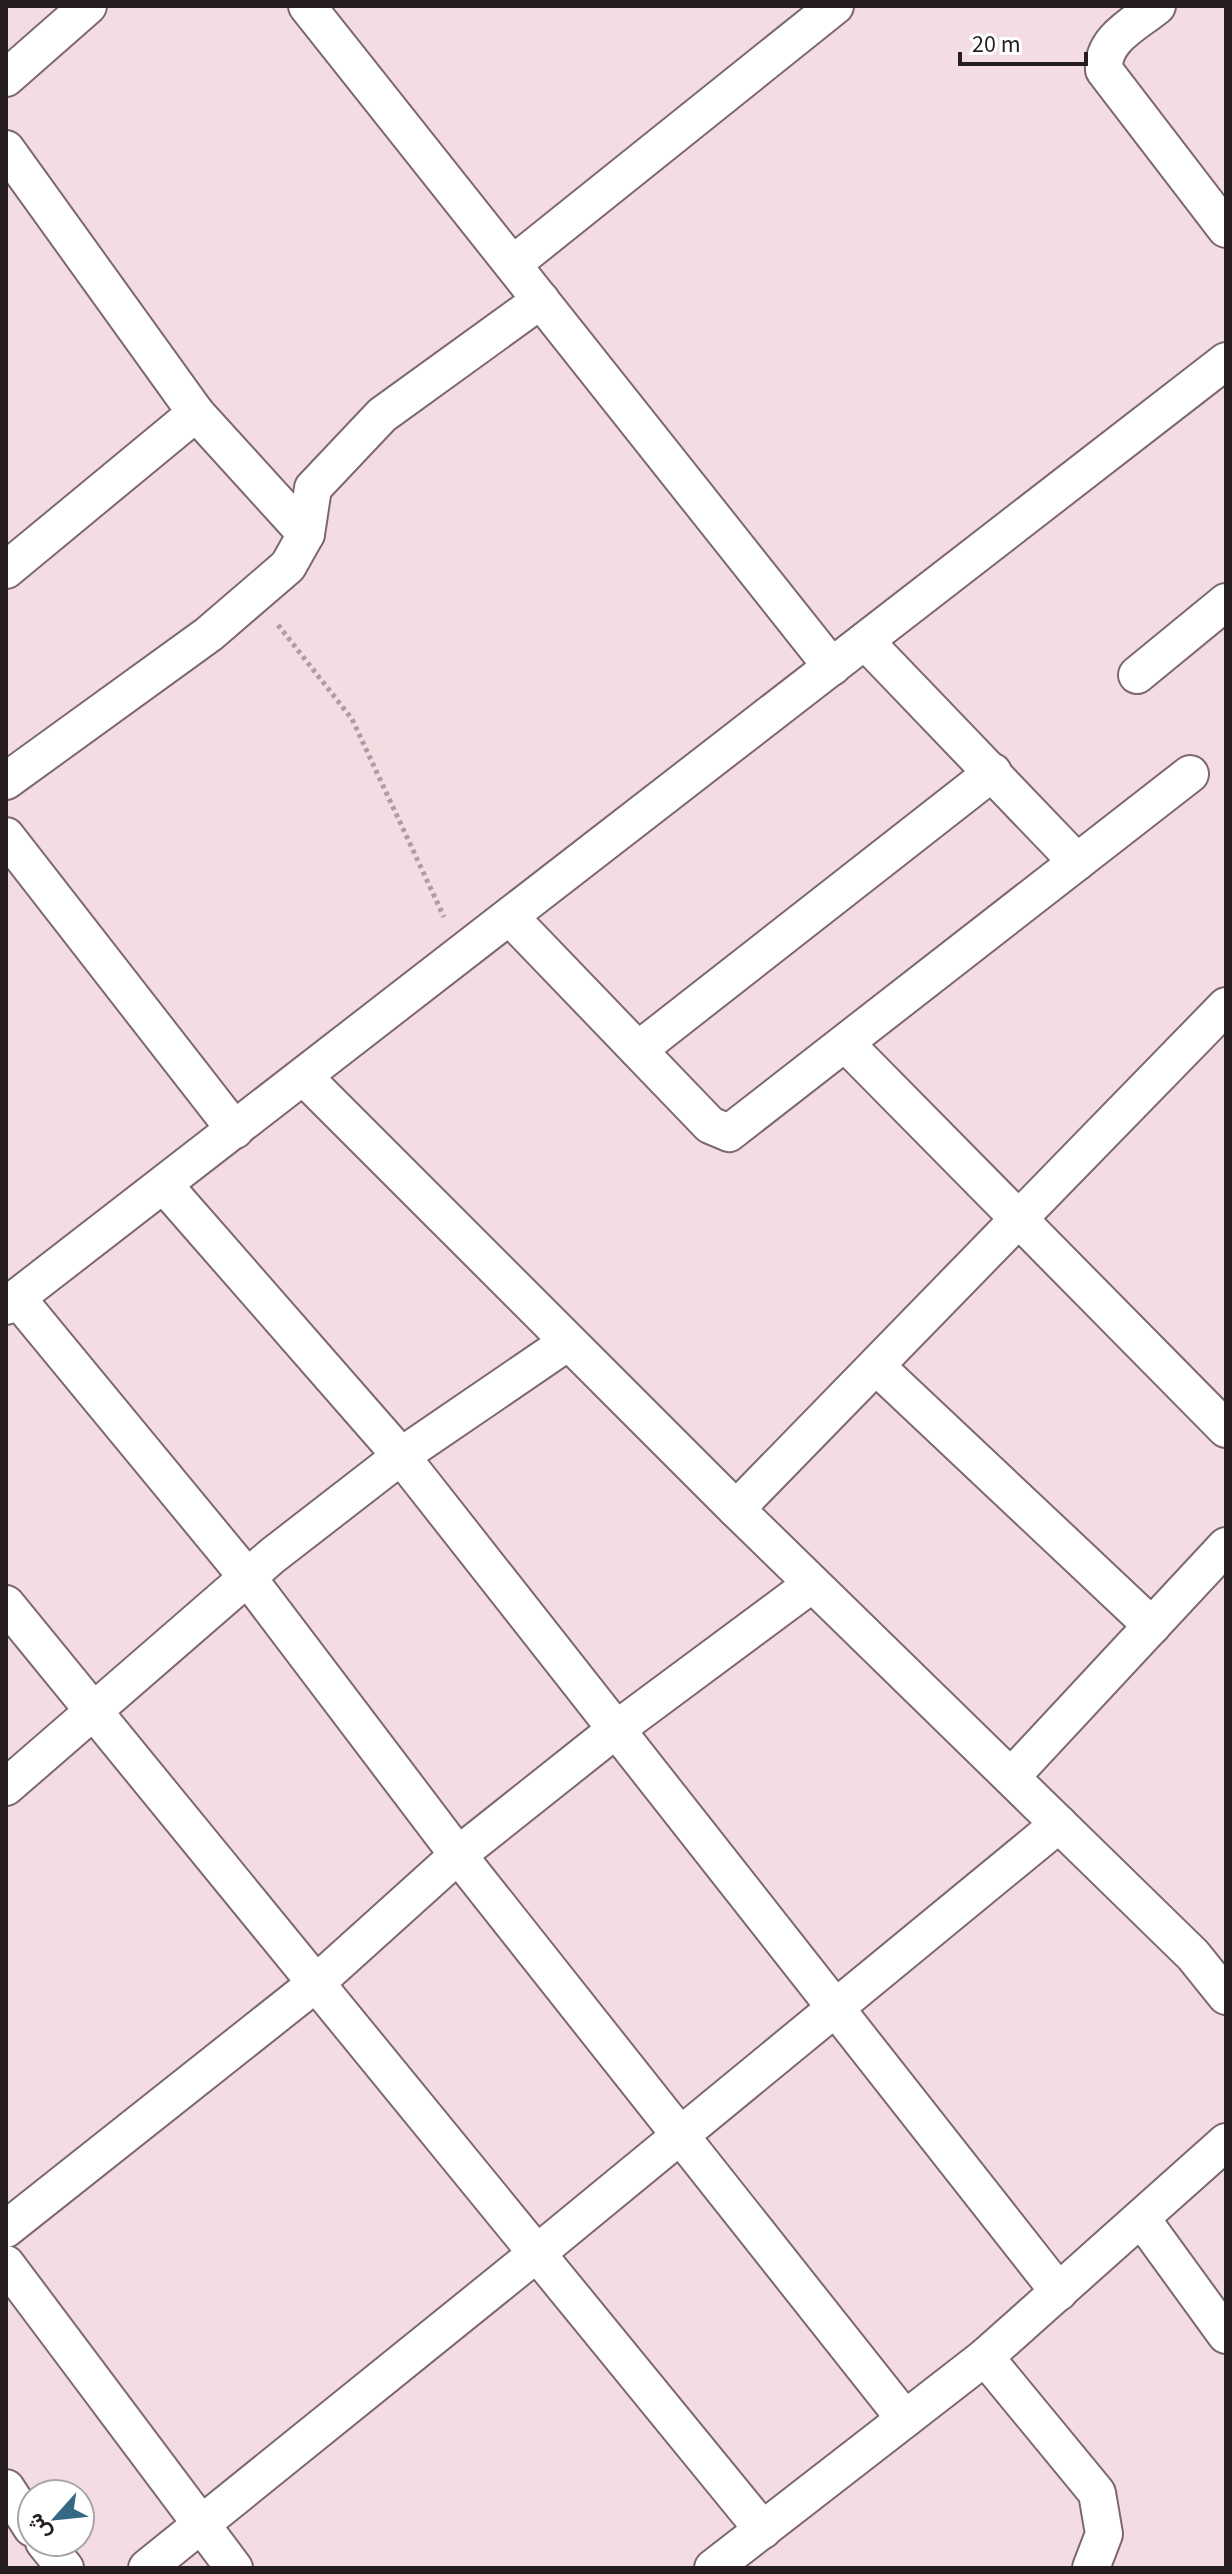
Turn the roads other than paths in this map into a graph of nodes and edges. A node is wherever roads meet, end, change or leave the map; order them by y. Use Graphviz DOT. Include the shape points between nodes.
graph roads {
  1 [pos="88,6"];
  2 [pos="307,6"];
  3 [pos="835,6"];
  4 [pos="1157,6"];
  5 [pos="6,78"];
  6 [pos="6,149"];
  7 [pos="1226,229"];
  8 [pos="513,264"];
  9 [pos="541,300"];
  10 [pos="1226,361"];
  11 [pos="196,413"];
  12 [pos="306,534"];
  13 [pos="6,570"];
  14 [pos="1226,602"];
  15 [pos="865,641"];
  16 [pos="832,667"];
  17 [pos="1137,675"];
  18 [pos="993,772"];
  19 [pos="1190,774"];
  20 [pos="6,781"];
  21 [pos="6,836"];
  22 [pos="1077,862"];
  23 [pos="510,917"];
  24 [pos="1226,1006"];
  25 [pos="846,1044"];
  26 [pos="638,1050"];
  27 [pos="304,1077"];
  28 [pos="235,1130"];
  29 [pos="164,1185"];
  30 [pos="1019,1220"];
  31 [pos="11,1302"];
  32 [pos="568,1342"];
  33 [pos="876,1366"];
  34 [pos="1226,1429"];
  35 [pos="401,1456"];
  36 [pos="736,1509"];
  37 [pos="1226,1546"];
  38 [pos="248,1578"];
  39 [pos="812,1584"];
  40 [pos="6,1604"];
  41 [pos="1152,1626"];
  42 [pos="95,1711"];
  43 [pos="614,1731"];
  44 [pos="1011,1777"];
  45 [pos="6,1787"];
  46 [pos="1059,1824"];
  47 [pos="458,1855"];
  48 [pos="315,1984"];
  49 [pos="1226,1996"];
  50 [pos="836,2008"];
  51 [pos="682,2134"];
  52 [pos="1226,2142"];
  53 [pos="1141,2218"];
  54 [pos="6,2229"];
  55 [pos="536,2254"];
  56 [pos="6,2264"];
  57 [pos="1059,2292"];
  58 [pos="1226,2335"];
  59 [pos="985,2357"];
  60 [pos="905,2419"];
  61 [pos="199,2526"];
  62 [pos="763,2530"];
  63 [pos="147,2568"];
  64 [pos="234,2568"];
  65 [pos="713,2568"];
  66 [pos="1091,2568"];
  1 -- 5 [label="street"];
  2 -- 8 [label="street"];
  3 -- 8 [label="street"];
  4 -- 7 [label="street" via="1109,44 1104,70"];
  6 -- 11 [label="street"];
  8 -- 9 [label="street"];
  9 -- 12 [label="street" via="382,415 313,488"];
  9 -- 16 [label="street"];
  10 -- 15 [label="street"];
  11 -- 12 [label="street"];
  11 -- 13 [label="street"];
  12 -- 20 [label="street" via="288,566 209,634"];
  14 -- 17 [label="street"];
  15 -- 16 [label="street"];
  15 -- 18 [label="street"];
  16 -- 23 [label="street"];
  18 -- 22 [label="street"];
  18 -- 26 [label="street"];
  19 -- 22 [label="street"];
  21 -- 28 [label="street"];
  22 -- 25 [label="street"];
  23 -- 26 [label="street"];
  23 -- 27 [label="street"];
  24 -- 30 [label="street"];
  25 -- 26 [label="street" via="729,1133 710,1125"];
  25 -- 30 [label="street"];
  27 -- 28 [label="street"];
  27 -- 32 [label="street"];
  28 -- 29 [label="street"];
  29 -- 31 [label="street"];
  29 -- 35 [label="street"];
  30 -- 33 [label="street"];
  30 -- 34 [label="street"];
  31 -- 38 [label="street"];
  32 -- 35 [label="street"];
  32 -- 36 [label="street"];
  33 -- 36 [label="street"];
  33 -- 41 [label="street"];
  35 -- 38 [label="street"];
  35 -- 43 [label="street"];
  36 -- 39 [label="street"];
  37 -- 41 [label="street"];
  38 -- 42 [label="street"];
  38 -- 47 [label="street"];
  39 -- 43 [label="street"];
  39 -- 44 [label="street"];
  40 -- 42 [label="street"];
  41 -- 44 [label="street"];
  42 -- 45 [label="street"];
  42 -- 48 [label="street"];
  43 -- 47 [label="street"];
  43 -- 50 [label="street"];
  44 -- 46 [label="street"];
  46 -- 49 [label="street" via="1193,1955"];
  46 -- 50 [label="street"];
  47 -- 48 [label="street"];
  47 -- 51 [label="street"];
  48 -- 54 [label="street"];
  48 -- 55 [label="street"];
  50 -- 51 [label="street"];
  50 -- 57 [label="street"];
  51 -- 55 [label="street"];
  51 -- 60 [label="street"];
  52 -- 53 [label="street"];
  53 -- 57 [label="street"];
  53 -- 58 [label="street"];
  55 -- 61 [label="street"];
  55 -- 62 [label="street"];
  56 -- 61 [label="street"];
  57 -- 59 [label="street"];
  59 -- 60 [label="street"];
  59 -- 66 [label="street" via="1097,2493 1104,2534"];
  60 -- 62 [label="street"];
  61 -- 63 [label="street"];
  61 -- 64 [label="street"];
  62 -- 65 [label="street"];
}
